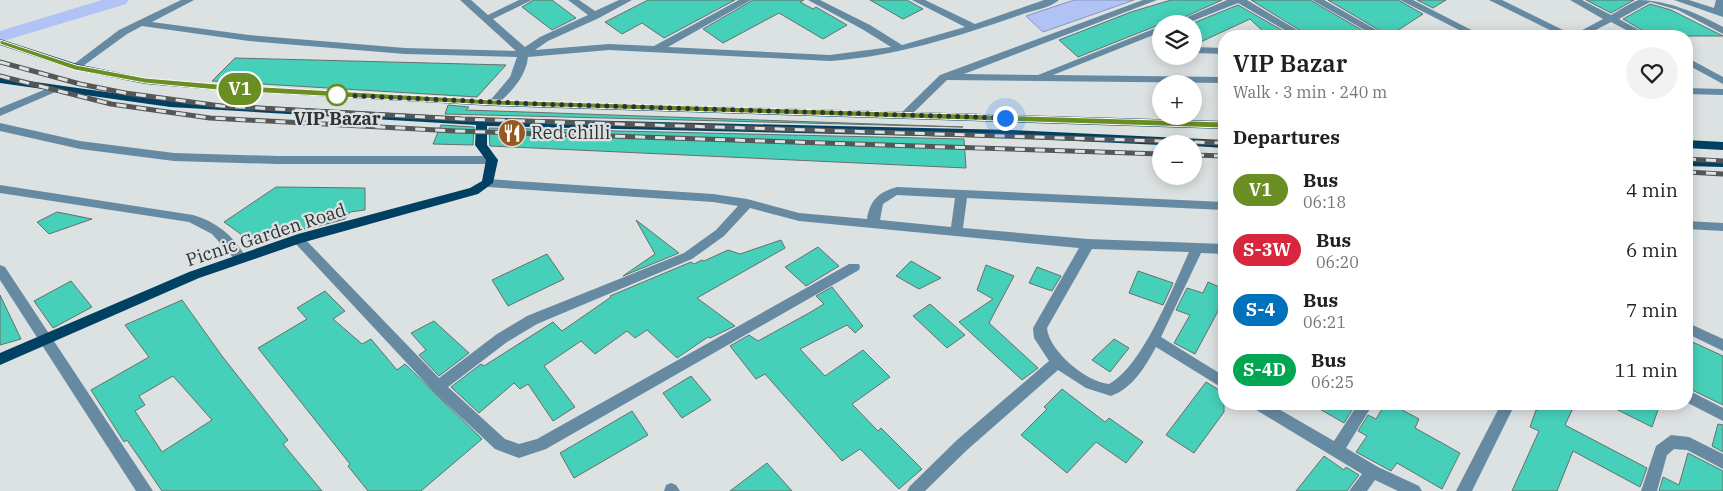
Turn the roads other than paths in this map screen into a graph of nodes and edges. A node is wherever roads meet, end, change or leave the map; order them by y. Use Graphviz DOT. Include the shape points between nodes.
graph roads {
  1 [pos="189,0"];
  2 [pos="465,0"];
  3 [pos="527,0"];
  4 [pos="573,0"];
  5 [pos="627,0"];
  6 [pos="746,0"];
  7 [pos="813,0"];
  8 [pos="917,0"];
  9 [pos="1152,0"];
  10 [pos="1238,0"];
  11 [pos="1317,0"];
  12 [pos="1405,0"];
  13 [pos="1494,0"];
  14 [pos="1575,0"];
  15 [pos="1647,0"];
  16 [pos="1653,0"];
  17 [pos="1679,0"];
  18 [pos="1720,0"];
  19 [pos="1044,1"];
  20 [pos="1720,13"];
  21 [pos="1199,15"];
  22 [pos="596,16"];
  23 [pos="1612,18"];
  24 [pos="486,19"];
  25 [pos="139,23"];
  26 [pos="972,26"];
  27 [pos="1291,30"];
  28 [pos="1371,30"];
  29 [pos="1466,30"];
  30 [pos="1556,30"];
  31 [pos="1589,30"];
  32 [pos="1634,30"];
  33 [pos="1723,31"];
  34 [pos="1152,33"];
  35 [pos="0,42"];
  36 [pos="656,49"];
  37 [pos="901,49"];
  38 [pos="1202,50"];
  39 [pos="1218,51"];
  40 [pos="523,54"];
  41 [pos="1693,64"];
  42 [pos="75,67"];
  43 [pos="944,77"];
  44 [pos="1036,78"];
  45 [pos="0,80"];
  46 [pos="1218,80"];
  47 [pos="145,81"];
  48 [pos="1723,81"];
  49 [pos="56,88"];
  50 [pos="228,88"];
  51 [pos="1693,91"];
  52 [pos="1723,92"];
  53 [pos="126,97"];
  54 [pos="493,103"];
  55 [pos="210,106"];
  56 [pos="0,112"];
  57 [pos="905,114"];
  58 [pos="482,122"];
  59 [pos="1218,125"];
  60 [pos="0,127"];
  61 [pos="1218,144"];
  62 [pos="1693,144"];
  63 [pos="1723,146"];
  64 [pos="492,160"];
  65 [pos="1693,162"];
  66 [pos="1723,163"];
  67 [pos="487,183"];
  68 [pos="0,189"];
  69 [pos="962,194"];
  70 [pos="747,204"];
  71 [pos="1218,206"];
  72 [pos="874,224"];
  73 [pos="1693,225"];
  74 [pos="1723,227"];
  75 [pos="956,232"];
  76 [pos="298,239"];
  77 [pos="1088,244"];
  78 [pos="1197,248"];
  79 [pos="1218,249"];
  80 [pos="241,259"];
  81 [pos="854,267"];
  82 [pos="0,270"];
  83 [pos="1693,330"];
  84 [pos="45,339"];
  85 [pos="1155,340"];
  86 [pos="1723,345"];
  87 [pos="0,359"];
  88 [pos="1057,362"];
  89 [pos="1218,379"];
  90 [pos="438,387"];
  91 [pos="1693,399"];
  92 [pos="1268,410"];
  93 [pos="1362,410"];
  94 [pos="1505,410"];
  95 [pos="1723,415"];
  96 [pos="1337,450"];
  97 [pos="1723,462"];
  98 [pos="1373,472"];
  99 [pos="145,491"];
  100 [pos="916,491"];
  101 [pos="1357,491"];
  102 [pos="1414,491"];
  103 [pos="1464,491"];
  104 [pos="1649,491"];
  1 -- 25 [label="street"];
  2 -- 24 [label="street"];
  3 -- 24 [label="street"];
  4 -- 22 [label="street"];
  5 -- 22 [label="street"];
  6 -- 36 [label="street"];
  7 -- 37 [label="street"];
  8 -- 26 [label="street"];
  9 -- 43 [label="street"];
  10 -- 21 [label="street"];
  10 -- 27 [label="street"];
  11 -- 28 [label="street"];
  12 -- 29 [label="street"];
  13 -- 30 [label="street"];
  14 -- 23 [label="street"];
  15 -- 23 [label="street"];
  16 -- 33 [label="street" via="1681,8"];
  17 -- 20 [label="street"];
  18 -- 20 [label="street"];
  19 -- 26 [label="street"];
  22 -- 40 [label="street" via="544,39"];
  23 -- 31 [label="street"];
  23 -- 32 [label="street"];
  24 -- 40 [label="street"];
  25 -- 40 [label="street" via="249,38 362,48"];
  25 -- 42 [label="street"];
  26 -- 37 [label="street"];
  34 -- 44 [label="street"];
  35 -- 42 [label="main road"];
  36 -- 37 [label="street" via="830,58 862,57"];
  36 -- 40 [label="street" via="588,47"];
  38 -- 39 [label="street"];
  40 -- 54 [label="street" via="516,76"];
  41 -- 48 [label="street"];
  42 -- 47 [label="main road"];
  43 -- 44 [label="street"];
  43 -- 57 [label="street"];
  44 -- 46 [label="street"];
  45 -- 49 [label="main road"];
  47 -- 50 [label="main road"];
  47 -- 53 [label="main road"];
  49 -- 53 [label="main road"];
  49 -- 56 [label="street"];
  50 -- 54 [label="main road"];
  50 -- 55 [label="main road"];
  51 -- 52 [label="street"];
  53 -- 55 [label="main road"];
  54 -- 57 [label="main road"];
  54 -- 58 [label="main road"];
  55 -- 58 [label="main road"];
  57 -- 59 [label="main road"];
  58 -- 61 [label="main road" via="1011,134"];
  58 -- 64 [label="main road" via="481,146"];
  60 -- 64 [label="street" via="80,145 174,157"];
  62 -- 63 [label="main road"];
  64 -- 67 [label="main road"];
  65 -- 66 [label="main road"];
  67 -- 70 [label="street" via="712,198"];
  67 -- 76 [label="main road, Picnic Garden Road" via="474,191"];
  68 -- 80 [label="street" via="183,216 202,222 226,238"];
  69 -- 71 [label="street"];
  69 -- 72 [label="street" via="897,191 883,194 875,206"];
  69 -- 75 [label="street"];
  70 -- 72 [label="street" via="799,217"];
  70 -- 90 [label="street" via="727,229 688,256 532,320 502,338"];
  72 -- 75 [label="street"];
  73 -- 74 [label="street"];
  75 -- 77 [label="street"];
  76 -- 80 [label="main road, Picnic Garden Road"];
  76 -- 90 [label="street"];
  77 -- 78 [label="street"];
  77 -- 88 [label="street" via="1040,328 1041,338"];
  78 -- 79 [label="street"];
  78 -- 85 [label="street"];
  80 -- 84 [label="main road, Picnic Garden Road" via="194,275"];
  81 -- 90 [label="street" via="541,444 519,451 500,444"];
  82 -- 84 [label="street"];
  83 -- 86 [label="street"];
  84 -- 87 [label="main road, Picnic Garden Road"];
  84 -- 99 [label="street"];
  85 -- 88 [label="street" via="1121,386 1110,390 1100,389"];
  85 -- 89 [label="street"];
  88 -- 100 [label="street" via="962,445"];
  91 -- 95 [label="street"];
  92 -- 96 [label="street"];
  93 -- 96 [label="street"];
  94 -- 103 [label="street"];
  96 -- 98 [label="street"];
  97 -- 104 [label="street" via="1689,444 1671,442 1661,451"];
  98 -- 101 [label="street"];
  98 -- 102 [label="street"];
}
